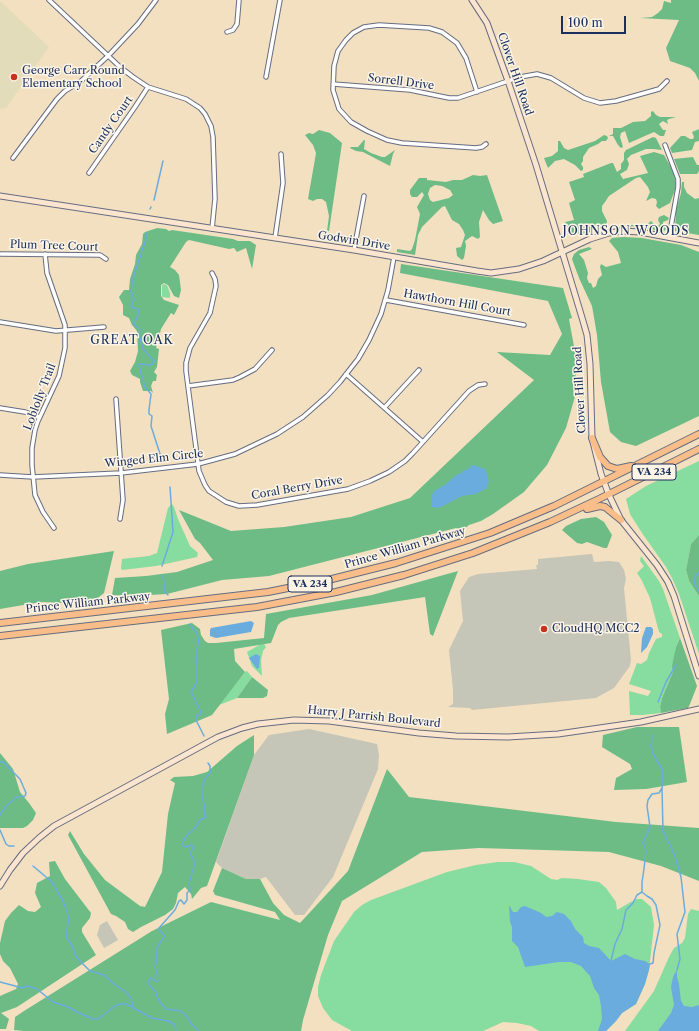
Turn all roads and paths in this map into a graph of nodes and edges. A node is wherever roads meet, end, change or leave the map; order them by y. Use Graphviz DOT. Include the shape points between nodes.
graph roads {
  1 [pos="49,0"];
  2 [pos="156,0"];
  3 [pos="239,0"];
  4 [pos="280,0"];
  5 [pos="472,0"];
  6 [pos="227,32"];
  7 [pos="108,56"];
  8 [pos="266,77"];
  9 [pos="508,81"];
  10 [pos="667,81"];
  11 [pos="333,84"];
  12 [pos="148,87"];
  13 [pos="477,92"];
  14 [pos="486,144"];
  15 [pos="665,145"];
  16 [pos="282,154"];
  17 [pos="13,158"];
  18 [pos="89,173"];
  19 [pos="0,196"];
  20 [pos="364,196"];
  21 [pos="212,229"];
  22 [pos="275,238"];
  23 [pos="670,238"];
  24 [pos="699,243"];
  25 [pos="354,250"];
  26 [pos="562,252"];
  27 [pos="1,254"];
  28 [pos="45,254"];
  29 [pos="394,258"];
  30 [pos="106,259"];
  31 [pos="212,273"];
  32 [pos="386,300"];
  33 [pos="0,322"];
  34 [pos="524,325"];
  35 [pos="104,327"];
  36 [pos="65,331"];
  37 [pos="272,350"];
  38 [pos="419,370"];
  39 [pos="346,374"];
  40 [pos="485,384"];
  41 [pos="188,386"];
  42 [pos="116,399"];
  43 [pos="0,408"];
  44 [pos="385,408"];
  45 [pos="39,417"];
  46 [pos="699,434"];
  47 [pos="592,438"];
  48 [pos="423,442"];
  49 [pos="699,448"];
  50 [pos="198,464"];
  51 [pos="638,465"];
  52 [pos="120,473"];
  53 [pos="0,475"];
  54 [pos="33,477"];
  55 [pos="604,482"];
  56 [pos="609,495"];
  57 [pos="570,514"];
  58 [pos="120,520"];
  59 [pos="621,520"];
  60 [pos="54,528"];
  61 [pos="0,623"];
  62 [pos="0,636"];
  63 [pos="699,676"];
  64 [pos="699,704"];
  65 [pos="699,709"];
  66 [pos="692,710"];
  67 [pos="0,886"];
  1 -- 7 [label="street"];
  2 -- 7 [label="street"];
  3 -- 6 [label="street" via="237,24 233,30"];
  4 -- 8 [label="street"];
  5 -- 9 [label="street, Clover Hill Road" via="487,23"];
  7 -- 12 [label="street"];
  7 -- 17 [label="street" via="57,99"];
  9 -- 10 [label="street, Sorrell Drive" via="533,74 542,75 559,82 584,98 600,103 659,89"];
  9 -- 13 [label="street, Sorrell Drive"];
  9 -- 26 [label="street, Clover Hill Road"];
  11 -- 13 [label="street, Sorrell Drive" via="410,90 449,98"];
  11 -- 13 [label="street" via="336,58 346,40 364,28 387,25 429,28 448,36 457,43 463,53"];
  11 -- 14 [label="street" via="336,102 342,114 351,122 379,136 402,143 478,148"];
  12 -- 18 [label="street, Candy Court"];
  12 -- 21 [label="street" via="191,102 202,110 210,122 213,137 215,199"];
  15 -- 23 [label="street" via="678,179"];
  16 -- 22 [label="street" via="283,183"];
  19 -- 21 [label="street, Godwin Drive"];
  20 -- 25 [label="street"];
  21 -- 22 [label="street, Godwin Drive"];
  22 -- 25 [label="street, Godwin Drive"];
  23 -- 24 [label="street, Godwin Drive"];
  23 -- 26 [label="street, Godwin Drive" via="622,231 598,237"];
  25 -- 29 [label="street, Godwin Drive"];
  26 -- 29 [label="street, Godwin Drive" via="519,270 491,272"];
  26 -- 47 [label="street, Clover Hill Road" via="586,335 590,364"];
  27 -- 28 [label="street, Plum Tree Court"];
  28 -- 30 [label="street, Plum Tree Court" via="100,255"];
  28 -- 36 [label="street, Loblolly Trail" via="47,274"];
  29 -- 32 [label="street, Winged Elm Circle"];
  31 -- 41 [label="street, Coral Berry Drive" via="216,286 210,313 194,339 188,355"];
  32 -- 34 [label="street, Hawthorn Hill Court"];
  32 -- 39 [label="street, Winged Elm Circle" via="369,340"];
  33 -- 36 [label="street"];
  35 -- 36 [label="street"];
  36 -- 45 [label="street, Loblolly Trail" via="65,348 60,371"];
  37 -- 41 [label="street" via="254,369 233,380"];
  38 -- 44 [label="street"];
  39 -- 44 [label="street"];
  39 -- 50 [label="street, Winged Elm Circle" via="317,405 277,434 235,454"];
  40 -- 48 [label="street, Coral Berry Drive" via="469,391"];
  41 -- 50 [label="street, Coral Berry Drive"];
  42 -- 52 [label="street"];
  43 -- 45 [label="street"];
  44 -- 48 [label="street"];
  45 -- 54 [label="street, Loblolly Trail" via="33,438"];
  46 -- 51 [label="highway, Prince William Parkway / VA 234"];
  47 -- 51 [label="highway" via="600,457 608,466 618,469"];
  47 -- 55 [label="street, Clover Hill Road"];
  48 -- 50 [label="street, Coral Berry Drive" via="397,466 370,482 348,489 257,505 239,506 219,499 205,485"];
  49 -- 56 [label="highway, Prince William Parkway / VA 234"];
  50 -- 52 [label="street, Winged Elm Circle"];
  51 -- 55 [label="highway, Prince William Parkway / VA 234"];
  52 -- 54 [label="street, Winged Elm Circle"];
  52 -- 58 [label="street" via="123,506"];
  53 -- 54 [label="street, Winged Elm Circle"];
  54 -- 60 [label="street, Loblolly Trail" via="39,504"];
  55 -- 56 [label="street, Clover Hill Road"];
  55 -- 61 [label="highway, Prince William Parkway / VA 234" via="490,533 365,572 243,595"];
  56 -- 57 [label="highway, Prince William Parkway / VA 234"];
  56 -- 59 [label="street, Clover Hill Road"];
  57 -- 59 [label="highway" via="603,506"];
  57 -- 62 [label="highway, Prince William Parkway / VA 234" via="447,562 330,593 257,607"];
  59 -- 63 [label="street, Clover Hill Road" via="668,582"];
  64 -- 66 [label="street"];
  65 -- 66 [label="street, Harry J Parrish Boulevard"];
  66 -- 67 [label="street, Harry J Parrish Boulevard" via="641,722 558,734 508,737 420,733 329,721 294,720 242,728 218,738 54,826 23,853"];
}
